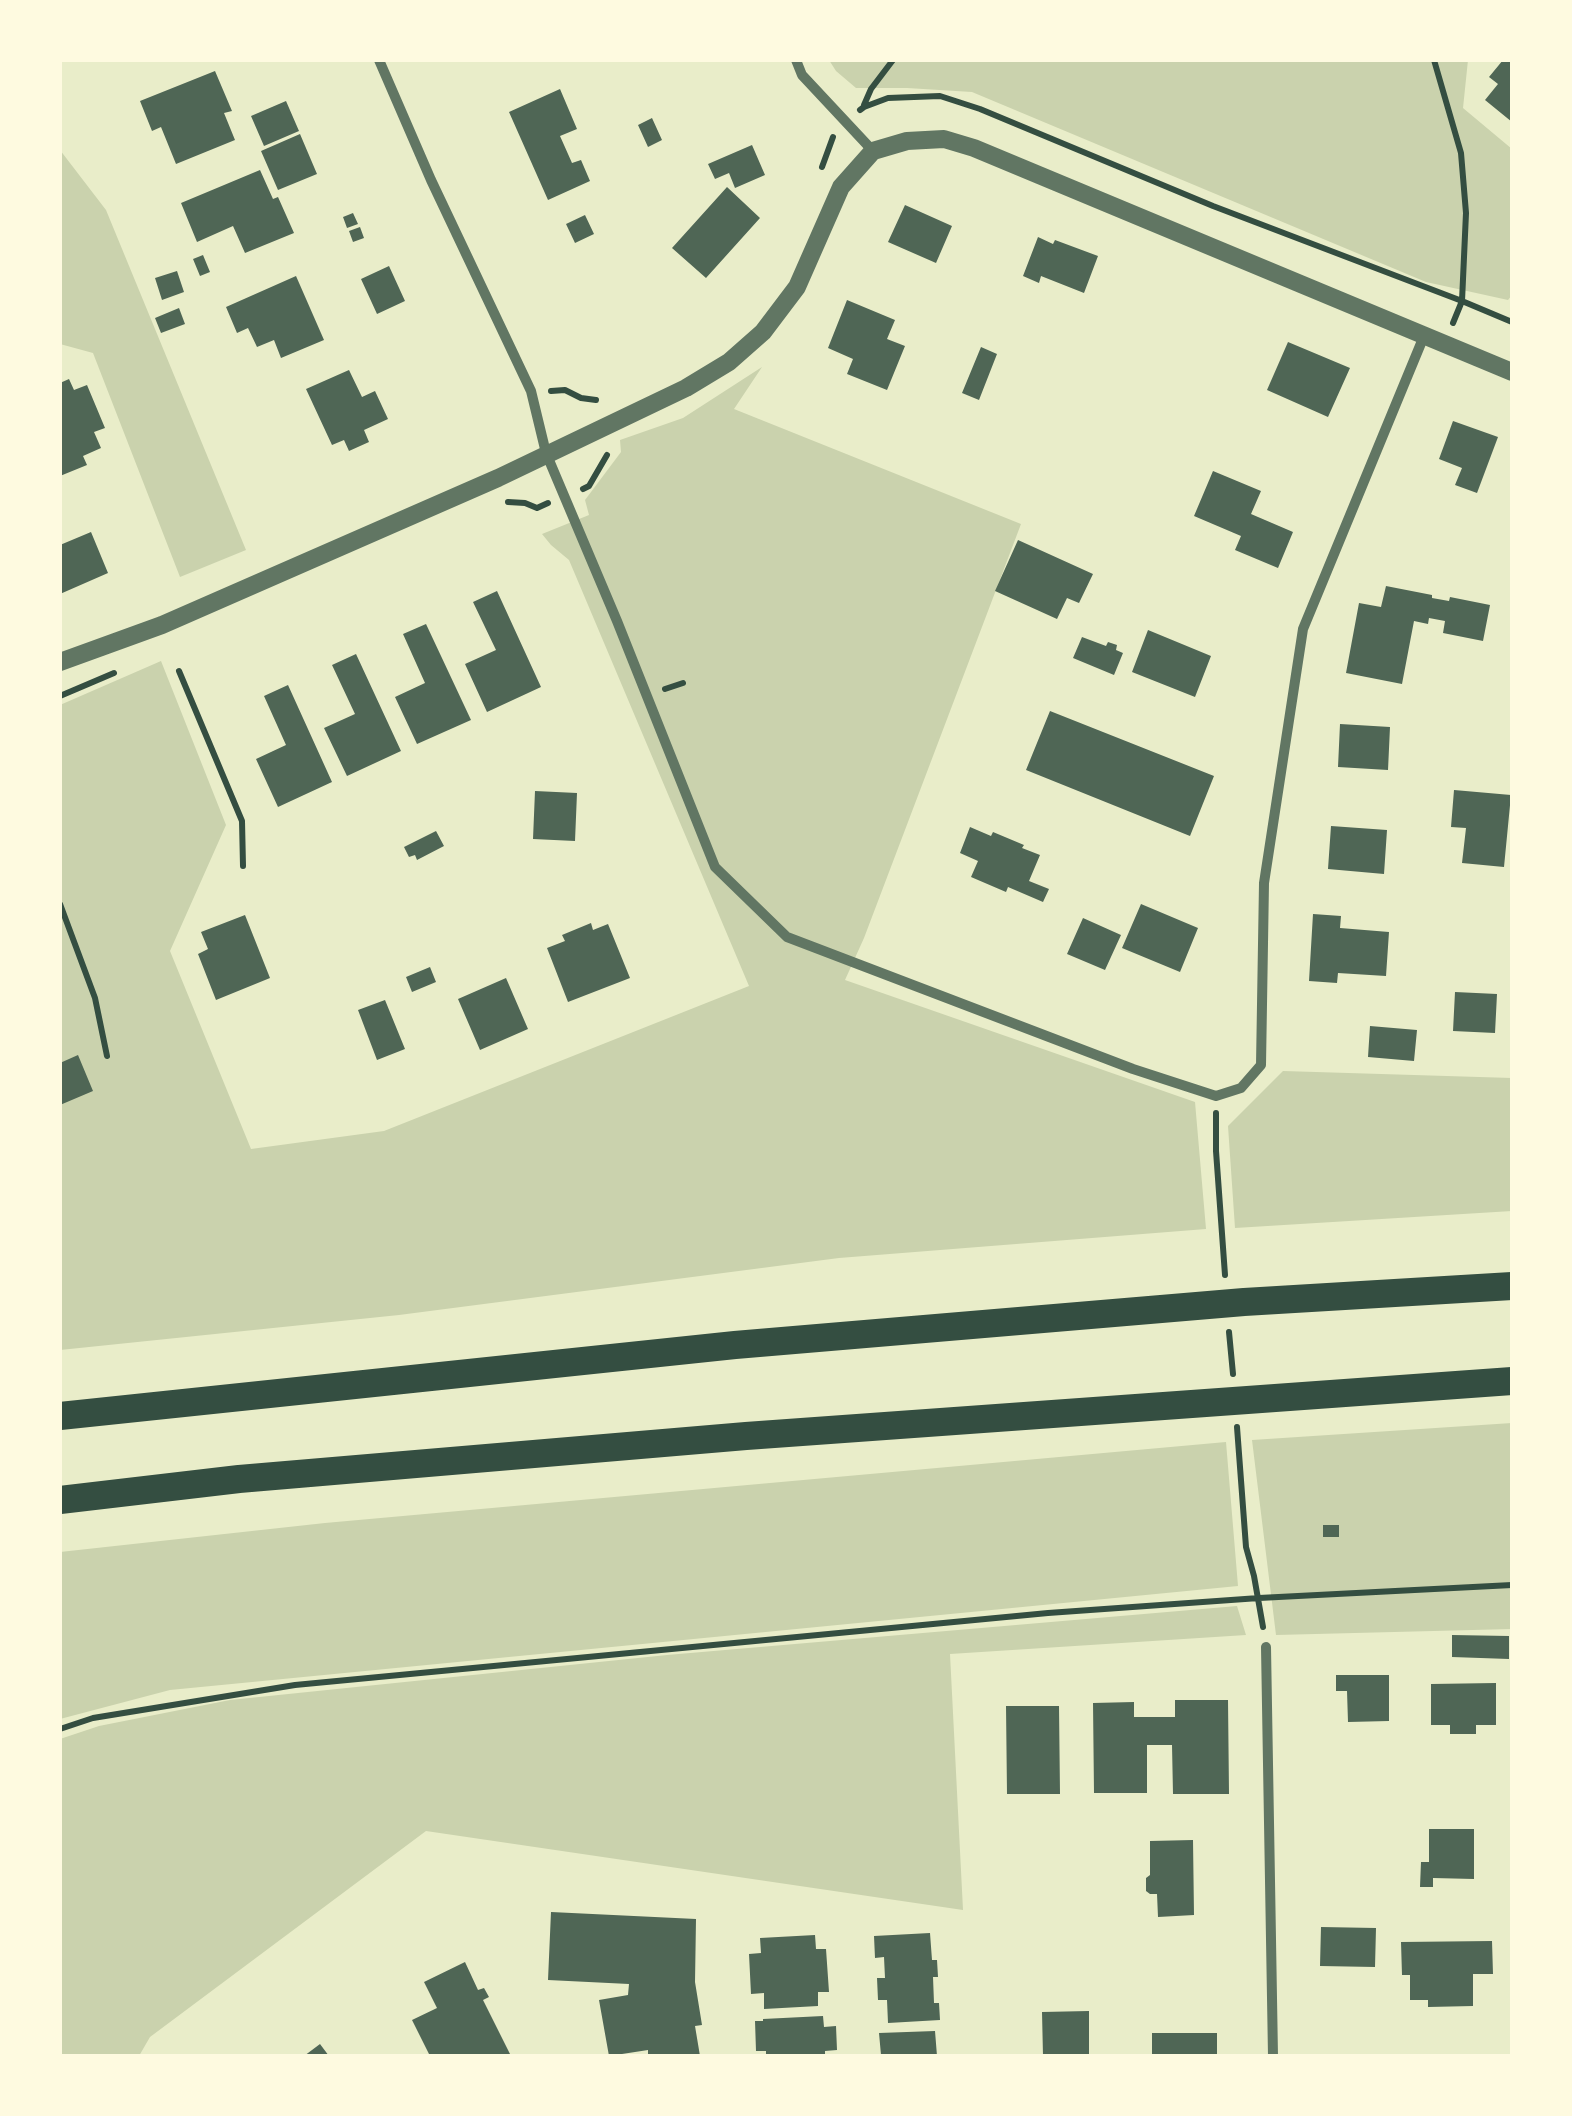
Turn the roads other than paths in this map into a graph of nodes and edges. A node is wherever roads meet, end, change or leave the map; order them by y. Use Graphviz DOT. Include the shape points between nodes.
graph roads {
  1 [pos="379,60"];
  2 [pos="796,60"];
  3 [pos="873,151"];
  4 [pos="1424,336"];
  5 [pos="1511,368"];
  6 [pos="546,453"];
  7 [pos="60,662"];
  8 [pos="1512,1286"];
  9 [pos="1512,1381"];
  10 [pos="60,1416"];
  11 [pos="60,1500"];
  12 [pos="1266,1646"];
  13 [pos="1273,2056"];
  1 -- 6 [label="street" via="531,392"];
  2 -- 3 [label="street" via="802,75"];
  3 -- 4 [label="street" via="944,139 974,148"];
  3 -- 6 [label="street" via="841,187 797,286 762,332 686,388"];
  4 -- 5 [label="street"];
  4 -- 6 [label="street" via="1303,629 1264,883 1260,1065 1240,1088 1216,1096 787,937 716,866"];
  6 -- 7 [label="street" via="162,625"];
  8 -- 10 [label="highway" via="736,1345"];
  9 -- 11 [label="highway" via="746,1436"];
  12 -- 13 [label="street"];
}
